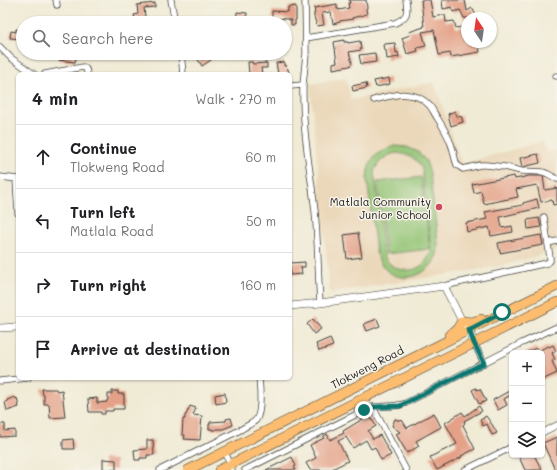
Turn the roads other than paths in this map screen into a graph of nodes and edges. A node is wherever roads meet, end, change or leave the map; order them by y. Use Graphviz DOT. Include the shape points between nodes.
graph roads {
  1 [pos="171,0"];
  2 [pos="305,0"];
  3 [pos="406,0"];
  4 [pos="174,16"];
  5 [pos="306,38"];
  6 [pos="0,47"];
  7 [pos="181,60"];
  8 [pos="31,72"];
  9 [pos="56,72"];
  10 [pos="87,72"];
  11 [pos="183,72"];
  12 [pos="303,85"];
  13 [pos="292,86"];
  14 [pos="374,100"];
  15 [pos="0,177"];
  16 [pos="16,179"];
  17 [pos="557,179"];
  18 [pos="544,217"];
  19 [pos="557,241"];
  20 [pos="548,243"];
  21 [pos="444,286"];
  22 [pos="557,286"];
  23 [pos="557,302"];
  24 [pos="320,303"];
  25 [pos="292,306"];
  26 [pos="507,310"];
  27 [pos="462,320"];
  28 [pos="16,327"];
  29 [pos="557,327"];
  30 [pos="0,328"];
  31 [pos="469,330"];
  32 [pos="474,343"];
  33 [pos="428,350"];
  34 [pos="484,363"];
  35 [pos="16,379"];
  36 [pos="259,380"];
  37 [pos="0,381"];
  38 [pos="373,407"];
  39 [pos="557,425"];
  40 [pos="545,431"];
  41 [pos="509,448"];
  42 [pos="225,451"];
  43 [pos="231,467"];
  44 [pos="160,470"];
  45 [pos="188,470"];
  46 [pos="219,470"];
  47 [pos="246,470"];
  48 [pos="406,470"];
  49 [pos="465,470"];
  1 -- 4 [label="street"];
  2 -- 5 [label="street"];
  3 -- 5 [label="street" via="406,15 395,23"];
  5 -- 12 [label="street"];
  6 -- 8 [label="street"];
  7 -- 11 [label="street"];
  9 -- 10 [label="street" via="83,67"];
  12 -- 13 [label="street"];
  12 -- 24 [label="street"];
  14 -- 17 [label="street" via="404,94 421,98 429,105 448,134 457,165 463,169 480,165 505,167 543,172"];
  15 -- 16 [label="street"];
  18 -- 20 [label="street"];
  19 -- 20 [label="street"];
  20 -- 21 [label="street" via="550,259 547,263"];
  21 -- 24 [label="street"];
  21 -- 27 [label="street"];
  22 -- 26 [label="main road, Tlokweng Road"];
  23 -- 32 [label="main road"];
  24 -- 25 [label="street"];
  26 -- 27 [label="main road" via="475,321"];
  26 -- 31 [label="main road, Tlokweng Road"];
  27 -- 31 [label="street"];
  27 -- 33 [label="main road" via="455,331"];
  28 -- 30 [label="street"];
  29 -- 34 [label="street"];
  31 -- 32 [label="street"];
  31 -- 33 [label="main road, Tlokweng Road"];
  32 -- 34 [label="street"];
  32 -- 43 [label="main road"];
  33 -- 42 [label="main road, Tlokweng Road"];
  34 -- 38 [label="street" via="400,406"];
  35 -- 37 [label="street"];
  36 -- 44 [label="street" via="260,408 254,422"];
  38 -- 47 [label="street"];
  38 -- 48 [label="street"];
  39 -- 40 [label="street"];
  41 -- 49 [label="street"];
  42 -- 43 [label="street"];
  42 -- 45 [label="main road, Tlokweng Road"];
  43 -- 46 [label="main road"];
}
